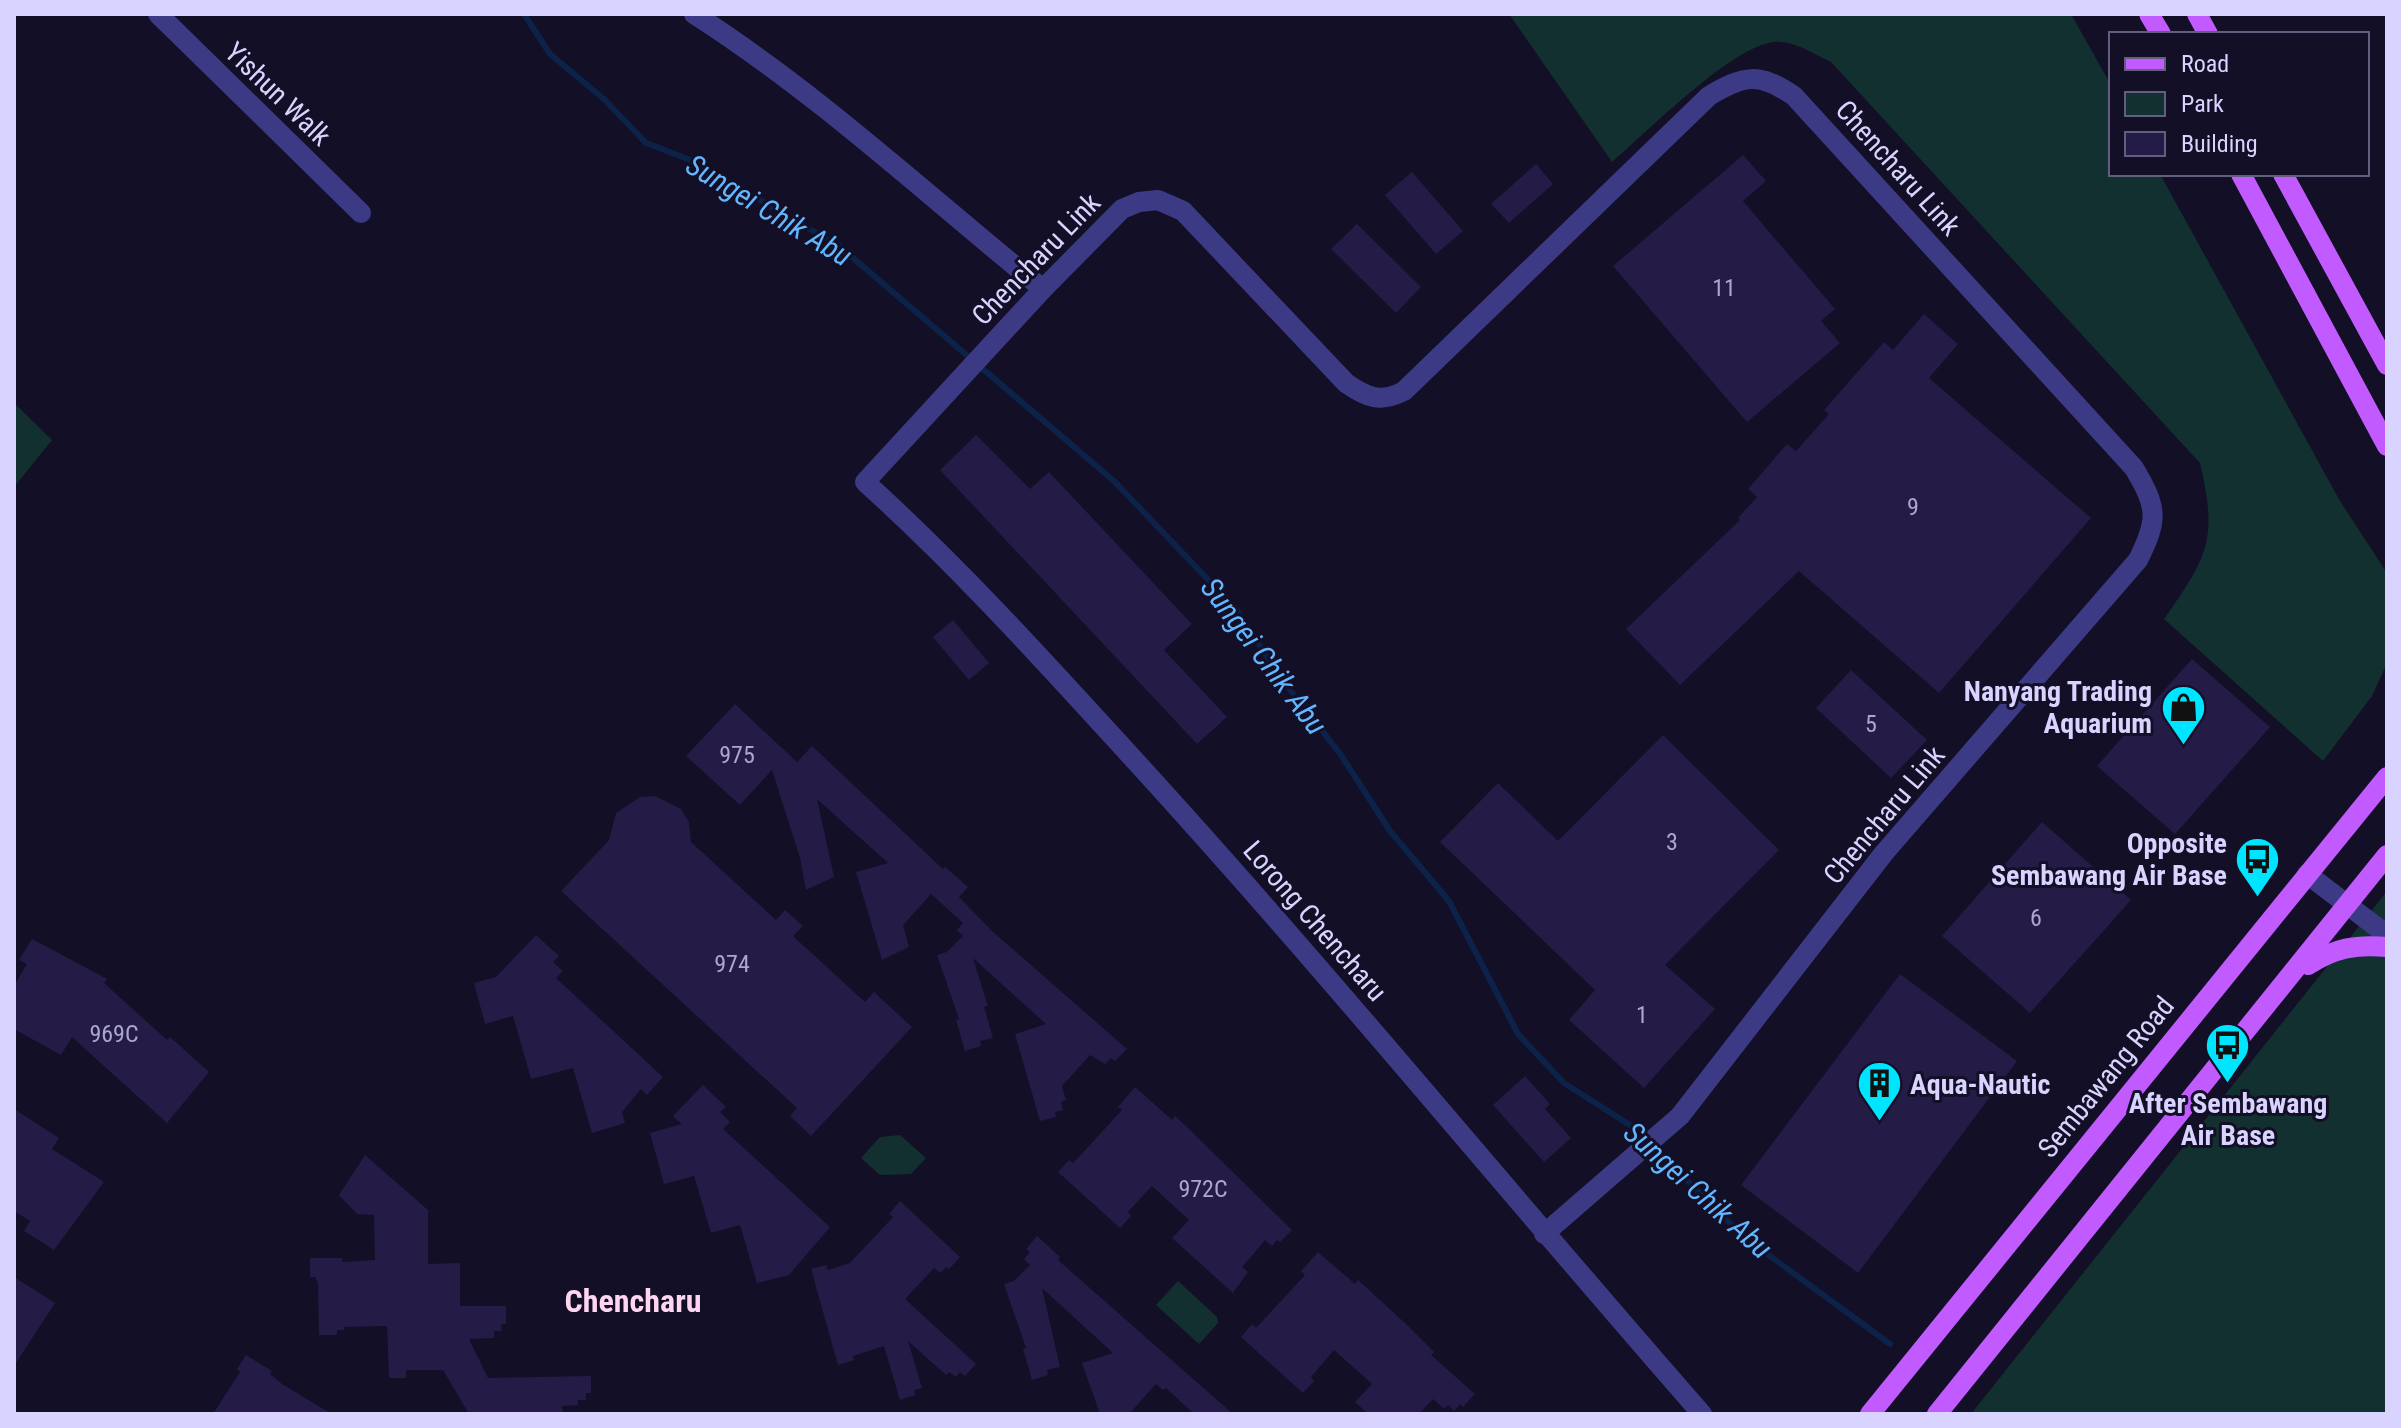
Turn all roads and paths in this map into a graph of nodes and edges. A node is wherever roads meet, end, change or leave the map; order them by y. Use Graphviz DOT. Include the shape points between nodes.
graph roads {
  1 [pos="158,14"];
  2 [pos="694,14"];
  3 [pos="2149,14"];
  4 [pos="2197,14"];
  5 [pos="2160,32"];
  6 [pos="2207,32"];
  7 [pos="2242,176"];
  8 [pos="2284,176"];
  9 [pos="361,213"];
  10 [pos="1043,289"];
  11 [pos="2387,365"];
  12 [pos="2387,446"];
  13 [pos="865,482"];
  14 [pos="2387,777"];
  15 [pos="2387,855"];
  16 [pos="2307,874"];
  17 [pos="2348,905"];
  18 [pos="2387,935"];
  19 [pos="2387,947"];
  20 [pos="2295,972"];
  21 [pos="1544,1234"];
  22 [pos="1702,1414"];
  23 [pos="1870,1414"];
  24 [pos="1937,1414"];
  1 -- 9 [label="street, Yishun Walk"];
  2 -- 10 [label="street" via="858,135"];
  3 -- 5 [label="main road"];
  4 -- 6 [label="main road"];
  7 -- 12 [label="main road"];
  8 -- 11 [label="main road"];
  10 -- 13 [label="street, Chencharu Link"];
  10 -- 21 [label="street, Chencharu Link" via="1122,209 1139,202 1170,204 1183,211 1346,383 1376,399 1391,397 1404,391 1709,96 1734,81 1753,78 1773,82 1794,96 2134,468 2153,500 2154,520 2138,560 1884,853 1671,1126"];
  13 -- 21 [label="street, Lorong Chencharu" via="974,585 1244,880"];
  14 -- 16 [label="main road, Sembawang Road"];
  15 -- 17 [label="main road"];
  16 -- 17 [label="street"];
  16 -- 23 [label="main road, Sembawang Road"];
  17 -- 18 [label="street"];
  17 -- 20 [label="main road"];
  19 -- 20 [label="main road" via="2343,948"];
  20 -- 24 [label="main road"];
  21 -- 22 [label="street, Lorong Chencharu"];
}
